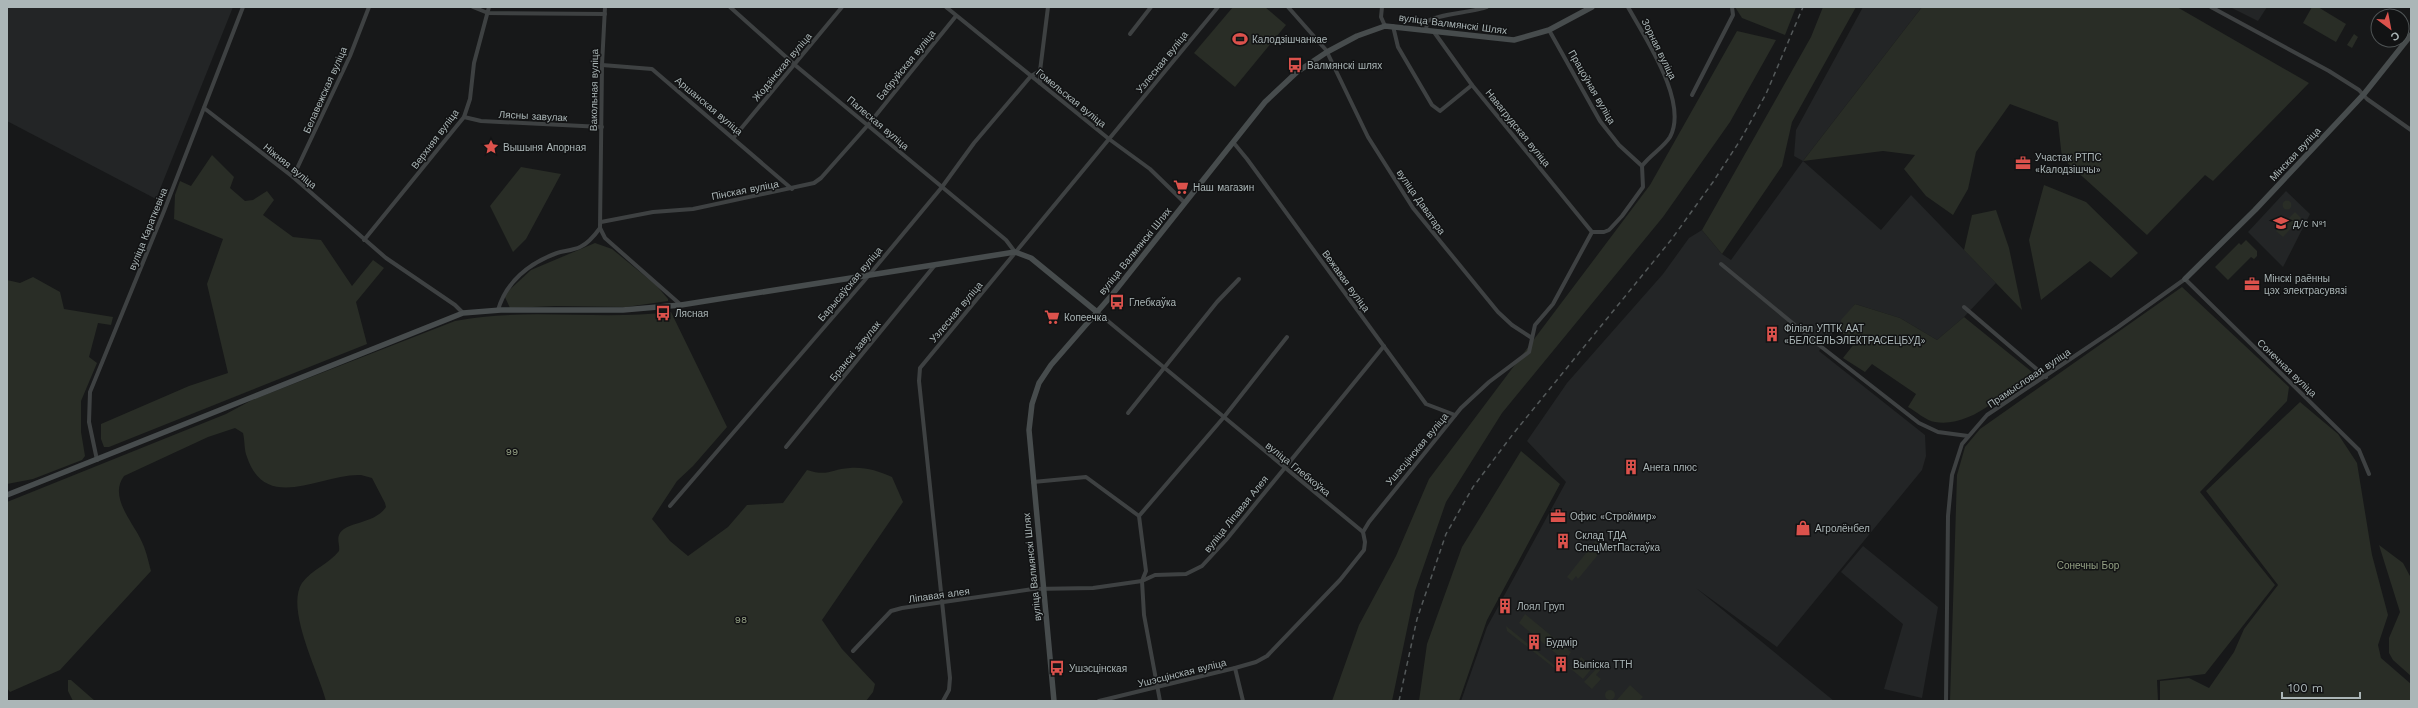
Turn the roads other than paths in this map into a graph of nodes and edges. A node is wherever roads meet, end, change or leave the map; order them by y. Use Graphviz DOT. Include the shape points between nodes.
graph roads {
  1 [pos="243,7"];
  2 [pos="369,7"];
  3 [pos="473,7"];
  4 [pos="489,7"];
  5 [pos="605,7"];
  6 [pos="730,7"];
  7 [pos="842,7"];
  8 [pos="946,7"];
  9 [pos="1048,7"];
  10 [pos="1151,7"];
  11 [pos="1218,7"];
  12 [pos="1288,7"];
  13 [pos="1382,7"];
  14 [pos="1487,7"];
  15 [pos="1592,7"];
  16 [pos="1628,7"];
  17 [pos="1732,7"];
  18 [pos="2211,7"];
  19 [pos="488,13"];
  20 [pos="605,14"];
  21 [pos="956,16"];
  22 [pos="1385,26"];
  23 [pos="1393,26"];
  24 [pos="1426,30"];
  25 [pos="1549,30"];
  26 [pos="1434,32"];
  27 [pos="1130,34"];
  28 [pos="2411,35"];
  29 [pos="1327,52"];
  30 [pos="602,65"];
  31 [pos="795,65"];
  32 [pos="1040,71"];
  33 [pos="1031,76"];
  34 [pos="1040,83"];
  35 [pos="1472,85"];
  36 [pos="2364,94"];
  37 [pos="1692,95"];
  38 [pos="204,108"];
  39 [pos="464,117"];
  40 [pos="868,125"];
  41 [pos="602,127"];
  42 [pos="2411,130"];
  43 [pos="734,137"];
  44 [pos="1109,139"];
  45 [pos="1233,142"];
  46 [pos="1642,166"];
  47 [pos="293,178"];
  48 [pos="942,187"];
  49 [pos="792,189"];
  50 [pos="1185,203"];
  51 [pos="601,222"];
  52 [pos="600,228"];
  53 [pos="1592,232"];
  54 [pos="364,240"];
  55 [pos="1015,252"];
  56 [pos="1721,264"];
  57 [pos="935,265"];
  58 [pos="868,275"];
  59 [pos="1239,279"];
  60 [pos="2185,279"];
  61 [pos="681,305"];
  62 [pos="1964,307"];
  63 [pos="498,310"];
  64 [pos="1097,312"];
  65 [pos="463,313"];
  66 [pos="1287,337"];
  67 [pos="1532,338"];
  68 [pos="1384,346"];
  69 [pos="1163,368"];
  70 [pos="2046,377"];
  71 [pos="1128,413"];
  72 [pos="1455,415"];
  73 [pos="1224,417"];
  74 [pos="1968,436"];
  75 [pos="786,447"];
  76 [pos="97,460"];
  77 [pos="1284,468"];
  78 [pos="2369,474"];
  79 [pos="1033,482"];
  80 [pos="7,495"];
  81 [pos="670,506"];
  82 [pos="1139,516"];
  83 [pos="1363,532"];
  84 [pos="1142,581"];
  85 [pos="1043,590"];
  86 [pos="943,602"];
  87 [pos="854,651"];
  88 [pos="1235,668"];
  89 [pos="1157,687"];
  90 [pos="943,701"];
  91 [pos="1054,701"];
  92 [pos="1099,701"];
  93 [pos="1160,701"];
  94 [pos="1243,701"];
  95 [pos="1946,701"];
  1 -- 38 [label="street, вуліца Караткевіча"];
  2 -- 47 [label="street, Белавежская вуліца" via="350,56"];
  3 -- 19 [label="street"];
  4 -- 19 [label="street, Верхняя вуліца"];
  5 -- 20 [label="street, Вакольная вуліца"];
  6 -- 31 [label="street, Палеская вуліца"];
  7 -- 31 [label="street, Жодзінская вуліца"];
  8 -- 21 [label="street, Гомельская вуліца"];
  9 -- 32 [label="street"];
  10 -- 27 [label="street"];
  11 -- 44 [label="street, Узлесная вуліца"];
  12 -- 29 [label="street, вуліца Даватара"];
  13 -- 22 [label="street" via="1381,17"];
  14 -- 24 [label="street" via="1432,18 1427,22"];
  15 -- 25 [label="main road, вуліца Валмянскі Шлях"];
  16 -- 46 [label="street, Зорная вуліца" via="1655,55 1667,82 1674,109 1675,122 1669,138"];
  17 -- 37 [label="street" via="1733,15"];
  18 -- 36 [label="street" via="2329,71"];
  19 -- 20 [label="street"];
  19 -- 39 [label="street, Верхняя вуліца" via="474,63 470,99"];
  20 -- 30 [label="street, Вакольная вуліца"];
  21 -- 33 [label="street, Гомельская вуліца"];
  21 -- 40 [label="street, Бабруйская вуліца"];
  22 -- 23 [label="main road, вуліца Валмянскі Шлях"];
  22 -- 29 [label="main road, вуліца Валмянскі Шлях" via="1366,32"];
  23 -- 24 [label="main road, вуліца Валмянскі Шлях"];
  23 -- 35 [label="street" via="1398,47 1432,105 1440,111"];
  24 -- 26 [label="main road, вуліца Валмянскі Шлях"];
  25 -- 26 [label="main road, вуліца Валмянскі Шлях" via="1514,40"];
  25 -- 46 [label="street, Працоўная вуліца" via="1600,122 1619,145"];
  26 -- 35 [label="street, Навагрудская вуліца"];
  28 -- 36 [label="main road, Мінская вуліца"];
  29 -- 45 [label="main road, вуліца Валмянскі Шлях" via="1287,81 1265,102"];
  29 -- 67 [label="street, вуліца Даватара" via="1368,137 1413,208 1498,312"];
  30 -- 41 [label="street, Вакольная вуліца"];
  30 -- 43 [label="street, Аршанская вуліца" via="652,69"];
  31 -- 40 [label="street, Палеская вуліца"];
  31 -- 43 [label="street, Жодзінская вуліца"];
  32 -- 33 [label="street, Барысаўская вуліца"];
  32 -- 34 [label="street"];
  33 -- 34 [label="street, Гомельская вуліца"];
  33 -- 48 [label="street, Барысаўская вуліца" via="974,143"];
  34 -- 44 [label="street, Гомельская вуліца"];
  35 -- 53 [label="street, Навагрудская вуліца"];
  36 -- 42 [label="street"];
  36 -- 60 [label="main road, Мінская вуліца" via="2255,210"];
  38 -- 47 [label="street, Ніжняя вуліца"];
  38 -- 76 [label="street, вуліца Караткевіча" via="90,392 90,422"];
  39 -- 41 [label="street, Лясны завулак" via="481,121"];
  39 -- 54 [label="street, Верхняя вуліца"];
  40 -- 48 [label="street, Палеская вуліца"];
  40 -- 49 [label="street, Пінская вуліца" via="821,178 808,186"];
  41 -- 51 [label="street, Вакольная вуліца"];
  43 -- 49 [label="street, Аршанская вуліца"];
  44 -- 50 [label="street, Гомельская вуліца" via="1150,169"];
  44 -- 55 [label="street, Узлесная вуліца"];
  45 -- 50 [label="main road, вуліца Валмянскі Шлях"];
  45 -- 68 [label="street, Вежавая вуліца"];
  46 -- 53 [label="street" via="1643,187 1622,216 1609,230"];
  47 -- 54 [label="street, Ніжняя вуліца"];
  48 -- 55 [label="street, Палеская вуліца" via="1006,240"];
  48 -- 58 [label="street, Барысаўская вуліца"];
  49 -- 51 [label="street, Пінская вуліца" via="693,209 653,212"];
  50 -- 64 [label="main road, вуліца Валмянскі Шлях"];
  51 -- 52 [label="street, Вакольная вуліца"];
  52 -- 61 [label="street" via="605,238"];
  52 -- 63 [label="street" via="580,247 555,254 528,268 507,287"];
  53 -- 67 [label="street, Ушэсцінская вуліца" via="1553,304 1535,326"];
  54 -- 65 [label="street, Ніжняя вуліца" via="386,258 455,304"];
  55 -- 57 [label="main road"];
  55 -- 64 [label="main road" via="1031,258"];
  55 -- 86 [label="street, Узлесная вуліца" via="920,368 919,381"];
  56 -- 74 [label="street" via="1818,345 1919,422 1938,432"];
  57 -- 58 [label="main road"];
  57 -- 75 [label="street, Бранскі завулак"];
  58 -- 61 [label="main road"];
  58 -- 81 [label="street, Барысаўская вуліца"];
  59 -- 69 [label="street"];
  60 -- 70 [label="street, Прамысловая вуліца"];
  60 -- 78 [label="street, Сонечная вуліца" via="2359,450"];
  61 -- 63 [label="main road" via="623,310"];
  62 -- 70 [label="street"];
  63 -- 65 [label="main road"];
  64 -- 69 [label="street, вуліца Глебкоўка"];
  64 -- 79 [label="main road, вуліца Валмянскі Шлях" via="1039,383 1032,404 1029,430"];
  65 -- 76 [label="main road" via="280,384"];
  66 -- 73 [label="street"];
  67 -- 72 [label="street, Ушэсцінская вуліца" via="1531,348 1525,356 1489,382"];
  68 -- 72 [label="street, Вежавая вуліца" via="1426,404"];
  68 -- 77 [label="street, вуліца Ліпавая Алея"];
  69 -- 71 [label="street"];
  69 -- 73 [label="street, вуліца Глебкоўка"];
  70 -- 74 [label="street, Прамысловая вуліца" via="1987,416"];
  72 -- 83 [label="street, Ушэсцінская вуліца" via="1390,494"];
  73 -- 77 [label="street, вуліца Глебкоўка"];
  73 -- 82 [label="street"];
  74 -- 95 [label="street, Прамысловая вуліца" via="1962,444 1952,475 1948,516"];
  76 -- 80 [label="main road"];
  77 -- 83 [label="street, вуліца Глебкоўка"];
  77 -- 84 [label="street, вуліца Ліпавая Алея" via="1202,566 1186,574 1155,575"];
  79 -- 82 [label="street" via="1086,477"];
  79 -- 85 [label="main road, вуліца Валмянскі Шлях"];
  82 -- 84 [label="street" via="1146,571"];
  83 -- 88 [label="street, Ушэсцінская вуліца" via="1364,550 1307,616 1267,656"];
  84 -- 85 [label="street, вуліца Ліпавая Алея" via="1093,588"];
  84 -- 89 [label="street" via="1144,615"];
  85 -- 86 [label="street, Ліпавая алея" via="1034,589"];
  85 -- 91 [label="main road, вуліца Валмянскі Шлях"];
  86 -- 87 [label="street, Ліпавая алея" via="891,611"];
  86 -- 90 [label="street, Узлесная вуліца" via="950,678 949,690"];
  88 -- 89 [label="street, Ушэсцінская вуліца"];
  88 -- 94 [label="street"];
  89 -- 92 [label="street, Ушэсцінская вуліца"];
  89 -- 93 [label="street"];
}
